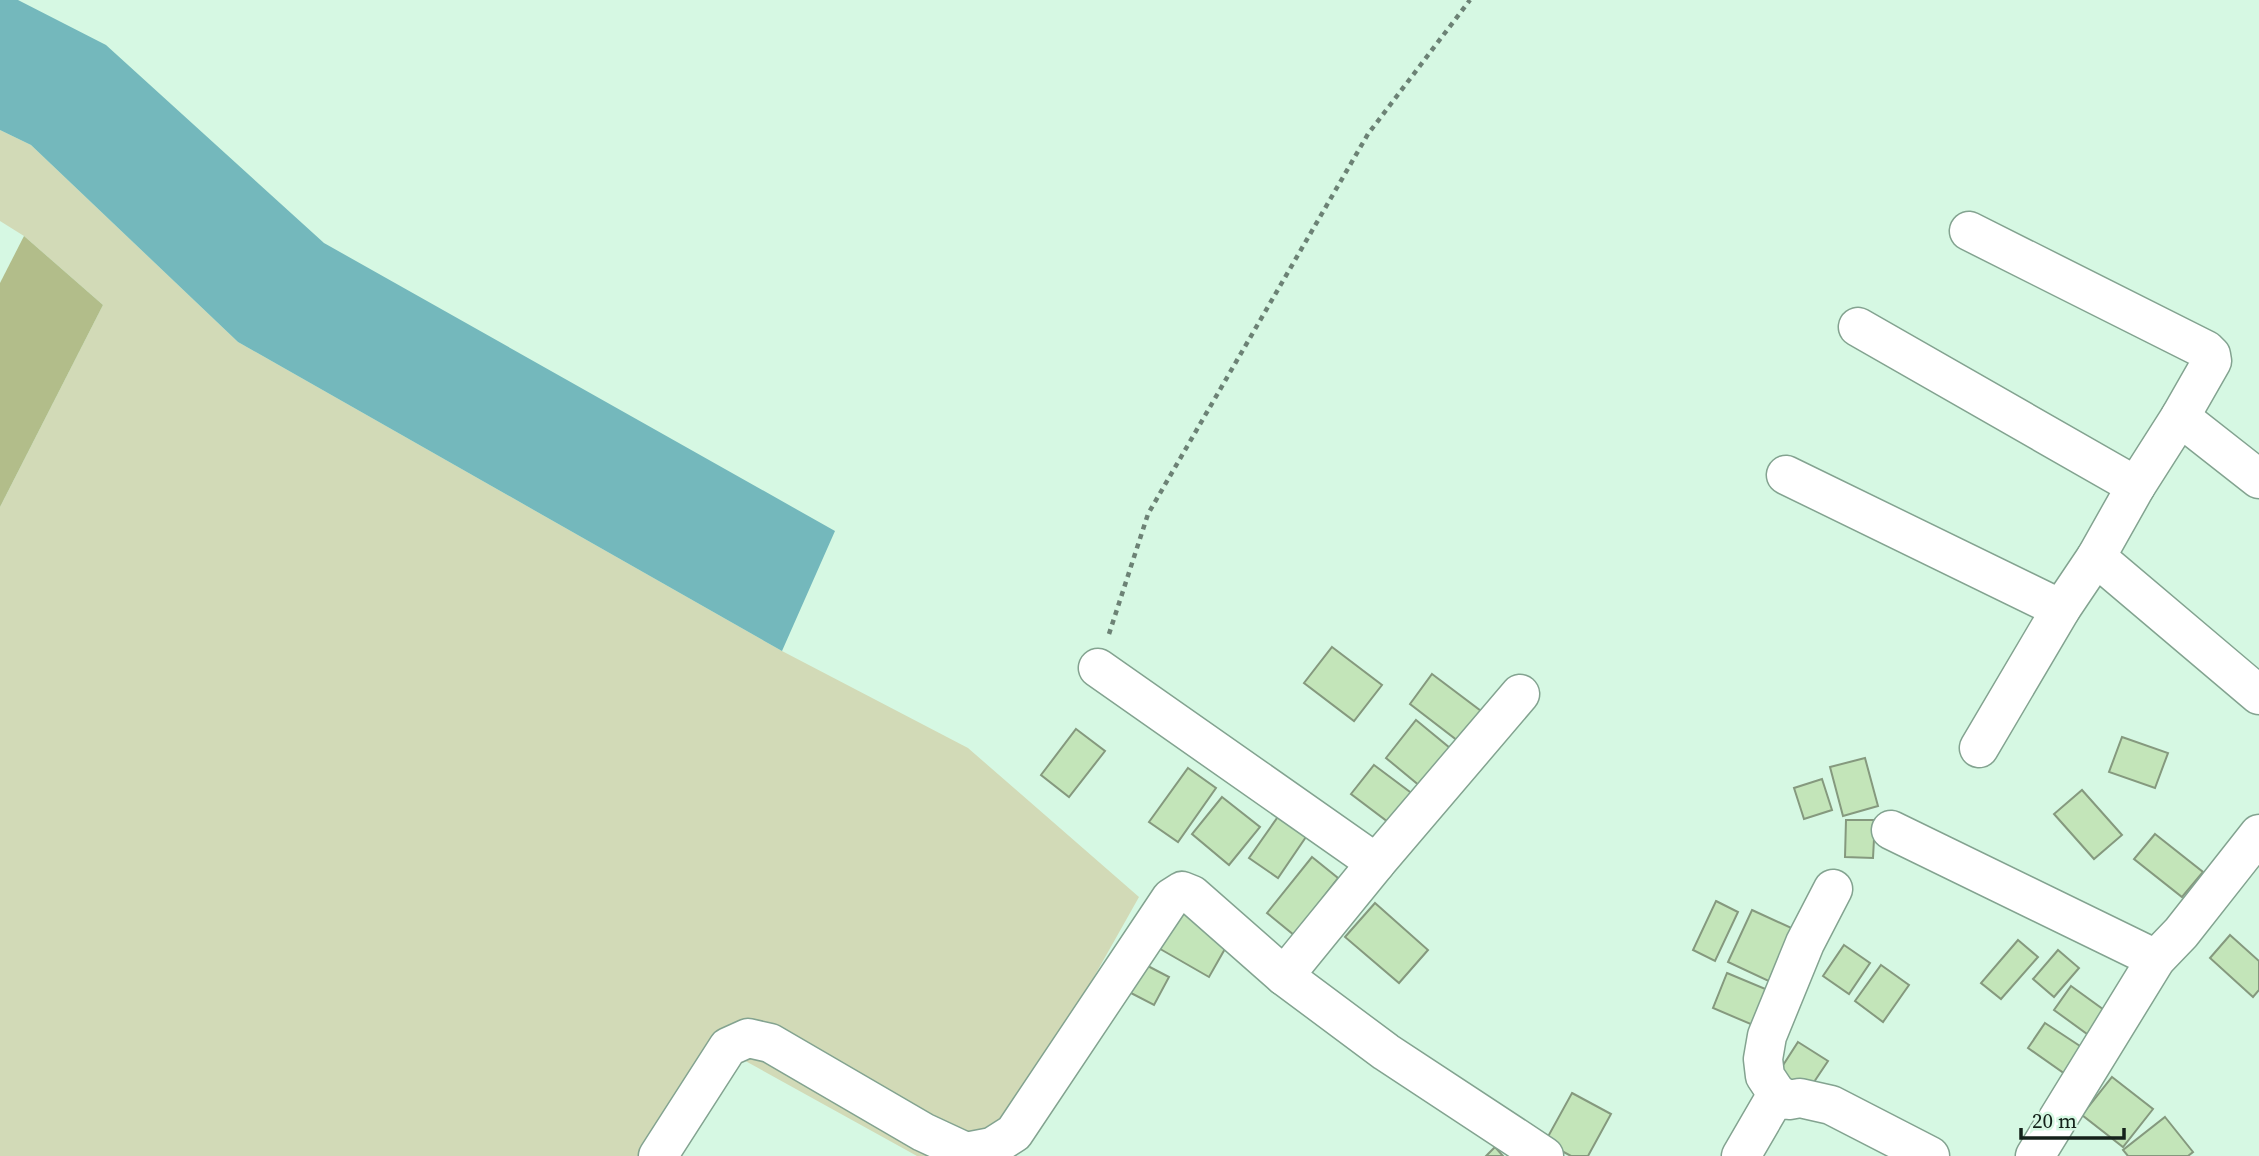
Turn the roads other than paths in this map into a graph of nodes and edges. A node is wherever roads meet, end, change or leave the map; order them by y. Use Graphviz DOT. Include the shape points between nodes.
graph roads {
  1 [pos="1969,231"];
  2 [pos="1858,327"];
  3 [pos="2180,417"];
  4 [pos="1786,475"];
  5 [pos="2259,479"];
  6 [pos="2136,486"];
  7 [pos="2096,556"];
  8 [pos="2061,608"];
  9 [pos="1098,668"];
  10 [pos="1520,694"];
  11 [pos="2259,695"];
  12 [pos="1979,748"];
  13 [pos="1891,830"];
  14 [pos="2259,834"];
  15 [pos="1376,863"];
  16 [pos="1833,889"];
  17 [pos="2155,959"];
  18 [pos="1284,976"];
  19 [pos="1777,1094"];
  20 [pos="990,1152"];
  21 [pos="658,1156"];
  22 [pos="1544,1156"];
  23 [pos="1741,1156"];
  24 [pos="1930,1156"];
  25 [pos="2035,1156"];
  1 -- 3 [label="street" via="2211,355"];
  2 -- 6 [label="street"];
  3 -- 5 [label="street"];
  3 -- 6 [label="street"];
  4 -- 8 [label="street"];
  6 -- 7 [label="street"];
  7 -- 8 [label="street"];
  7 -- 11 [label="street"];
  8 -- 12 [label="street"];
  9 -- 15 [label="street"];
  10 -- 15 [label="street"];
  13 -- 17 [label="street"];
  14 -- 17 [label="street"];
  15 -- 18 [label="street"];
  16 -- 19 [label="street" via="1767,1036 1763,1059 1766,1076"];
  17 -- 25 [label="street"];
  18 -- 20 [label="street" via="1182,891 1171,898 1014,1133"];
  18 -- 22 [label="street" via="1385,1052"];
  19 -- 23 [label="street"];
  19 -- 24 [label="street" via="1831,1105"];
  20 -- 21 [label="street" via="966,1152 923,1132 770,1043 748,1038 728,1046"];
}
